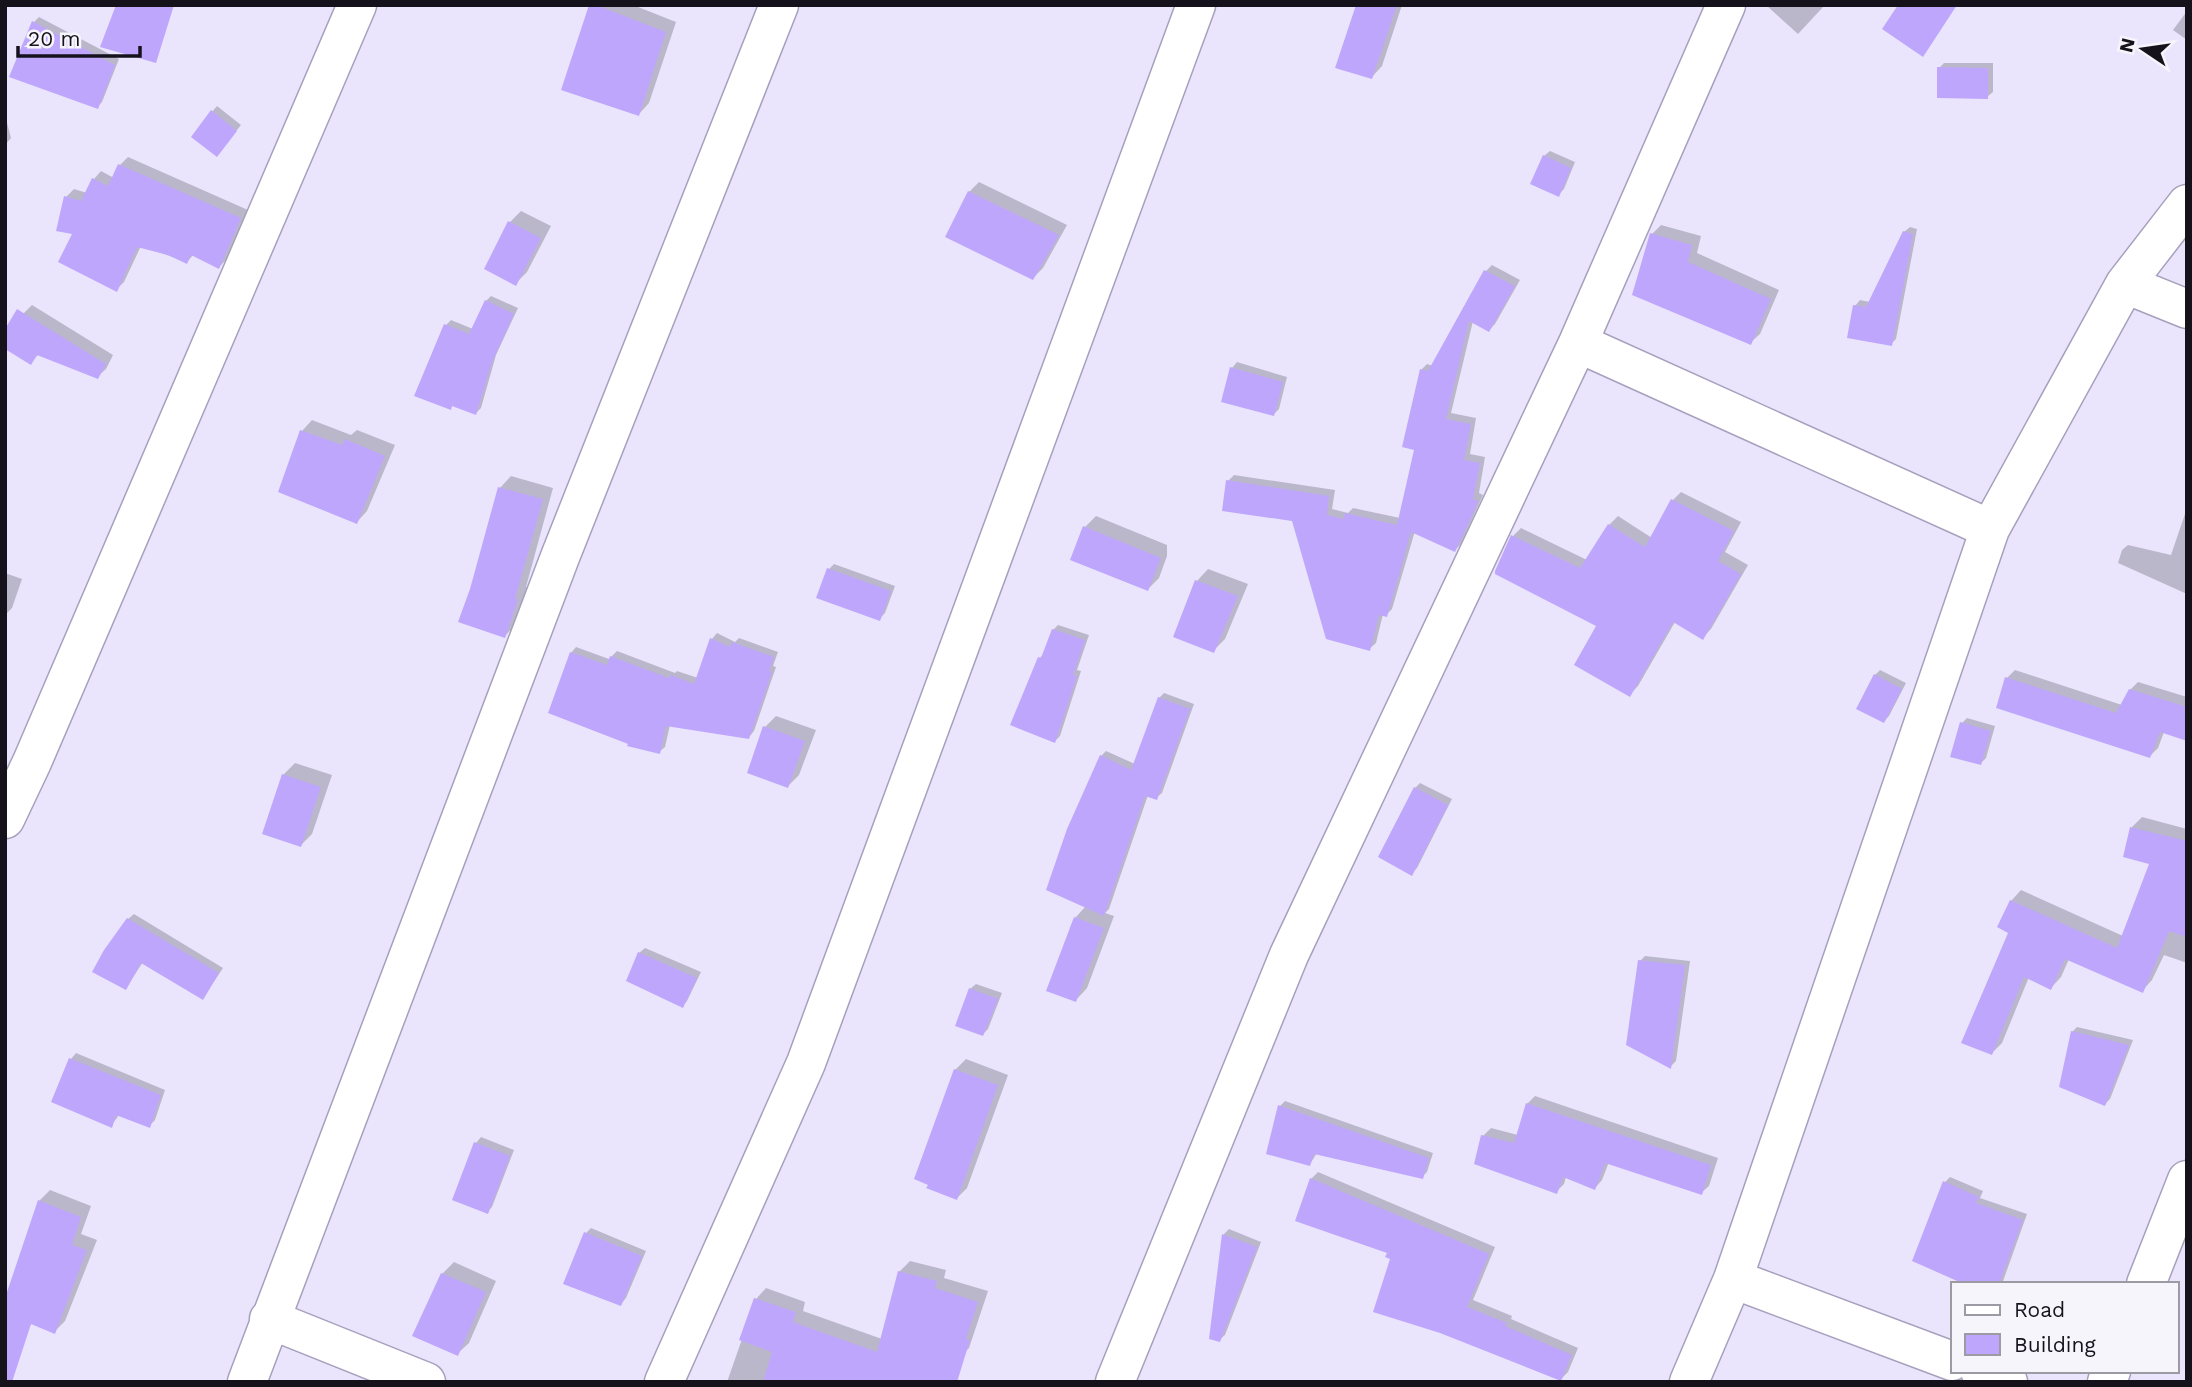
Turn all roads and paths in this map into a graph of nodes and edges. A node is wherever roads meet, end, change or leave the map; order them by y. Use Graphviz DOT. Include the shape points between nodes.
graph roads {
  1 [pos="357,5"];
  2 [pos="779,5"];
  3 [pos="1196,5"];
  4 [pos="1727,5"];
  5 [pos="2187,204"];
  6 [pos="2125,284"];
  7 [pos="2187,309"];
  8 [pos="1578,344"];
  9 [pos="1990,529"];
  10 [pos="5,819"];
  11 [pos="2187,1180"];
  12 [pos="1733,1279"];
  13 [pos="2147,1282"];
  14 [pos="270,1319"];
  15 [pos="1951,1361"];
  16 [pos="1985,1373"];
  17 [pos="247,1382"];
  18 [pos="426,1382"];
  19 [pos="664,1382"];
  20 [pos="1115,1382"];
  21 [pos="1689,1382"];
  22 [pos="2008,1382"];
  1 -- 10 [label="street"];
  2 -- 14 [label="street" via="560,557"];
  3 -- 19 [label="street" via="806,1063"];
  4 -- 8 [label="street"];
  5 -- 6 [label="street"];
  6 -- 7 [label="street"];
  6 -- 9 [label="street"];
  8 -- 9 [label="street"];
  8 -- 20 [label="street" via="1289,955"];
  9 -- 12 [label="street"];
  11 -- 13 [label="street"];
  12 -- 15 [label="street"];
  12 -- 21 [label="street"];
  14 -- 17 [label="street"];
  14 -- 18 [label="street"];
  16 -- 22 [label="street"];
}
